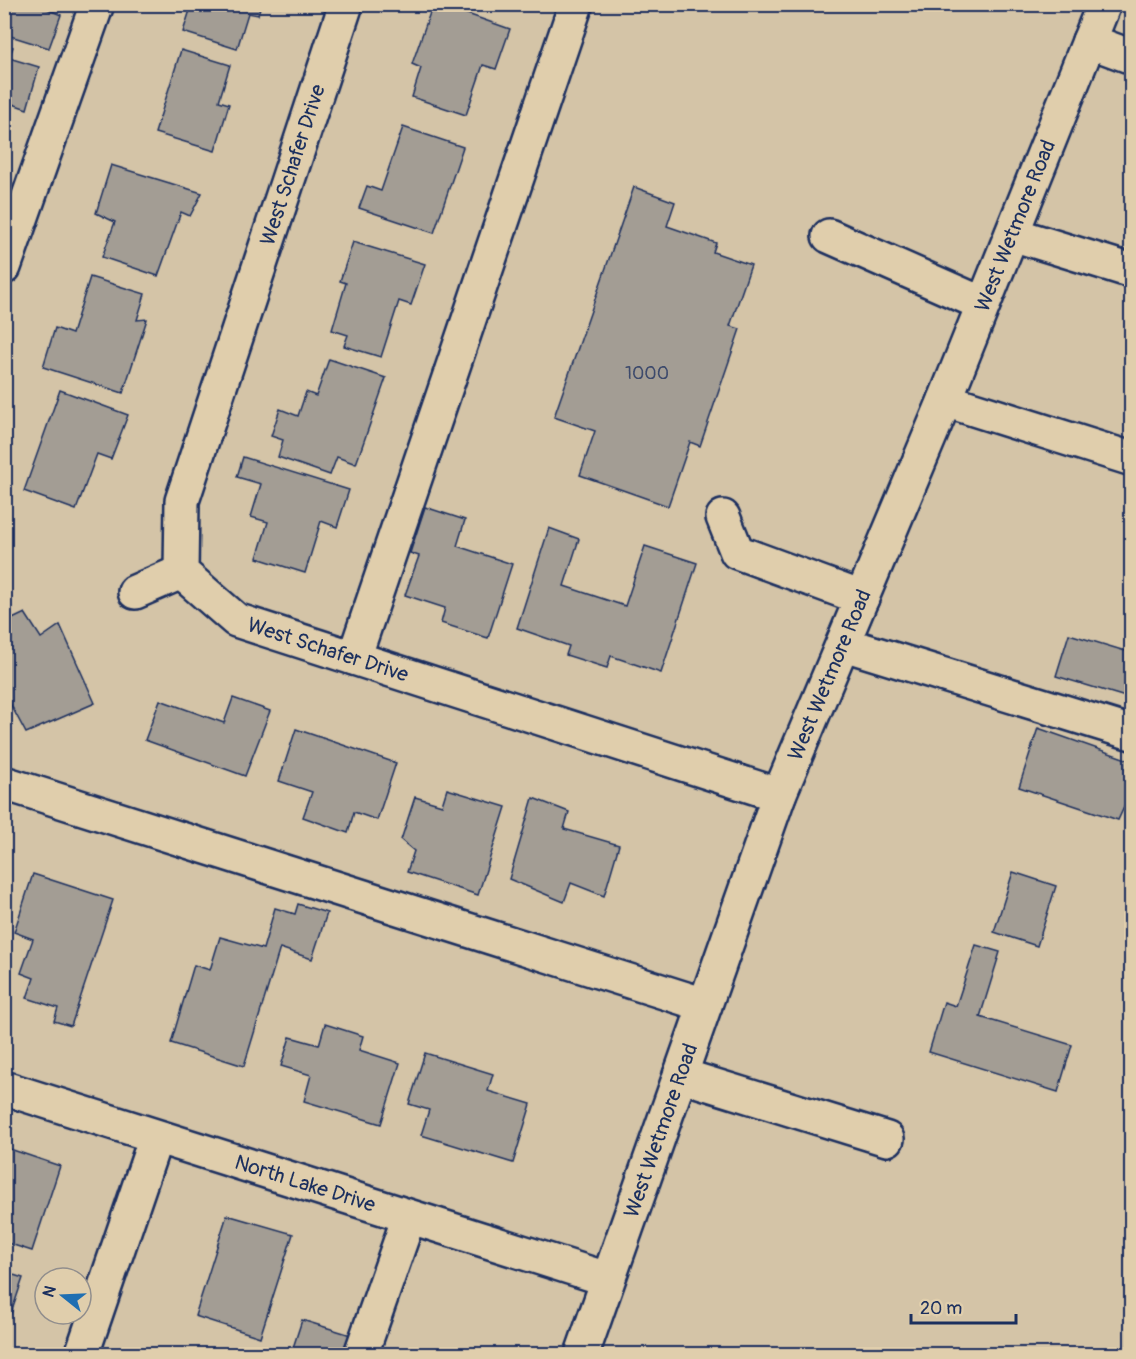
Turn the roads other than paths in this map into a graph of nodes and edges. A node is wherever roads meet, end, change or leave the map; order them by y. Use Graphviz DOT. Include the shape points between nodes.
graph roads {
  1 [pos="97,4"];
  2 [pos="346,4"];
  3 [pos="576,4"];
  4 [pos="1104,4"];
  5 [pos="1089,41"];
  6 [pos="1131,57"];
  7 [pos="1012,234"];
  8 [pos="829,236"];
  9 [pos="4,267"];
  10 [pos="1131,271"];
  11 [pos="983,304"];
  12 [pos="945,400"];
  13 [pos="1131,459"];
  14 [pos="723,517"];
  15 [pos="181,572"];
  16 [pos="135,592"];
  17 [pos="862,598"];
  18 [pos="844,644"];
  19 [pos="354,658"];
  20 [pos="1131,734"];
  21 [pos="4,783"];
  22 [pos="779,795"];
  23 [pos="705,1005"];
  24 [pos="680,1075"];
  25 [pos="4,1088"];
  26 [pos="156,1137"];
  27 [pos="887,1139"];
  28 [pos="409,1217"];
  29 [pos="607,1280"];
  30 [pos="82,1354"];
  31 [pos="361,1354"];
  32 [pos="582,1354"];
  1 -- 9 [label="street"];
  2 -- 15 [label="street, West Schafer Drive" via="182,501"];
  3 -- 19 [label="street"];
  4 -- 5 [label="street, West Wetmore Road"];
  5 -- 6 [label="street"];
  5 -- 7 [label="street, West Wetmore Road"];
  7 -- 10 [label="street"];
  7 -- 11 [label="street, West Wetmore Road"];
  8 -- 11 [label="street"];
  11 -- 12 [label="street, West Wetmore Road"];
  12 -- 13 [label="street"];
  12 -- 17 [label="street, West Wetmore Road"];
  14 -- 17 [label="street" via="737,552"];
  15 -- 16 [label="street"];
  15 -- 19 [label="street, West Schafer Drive" via="236,620"];
  17 -- 18 [label="street, West Wetmore Road"];
  18 -- 20 [label="street"];
  18 -- 22 [label="street, West Wetmore Road"];
  19 -- 22 [label="street, West Schafer Drive"];
  21 -- 23 [label="street"];
  22 -- 23 [label="street, West Wetmore Road"];
  23 -- 24 [label="street, West Wetmore Road"];
  24 -- 27 [label="street"];
  24 -- 29 [label="street, West Wetmore Road"];
  25 -- 26 [label="street, North Lake Drive"];
  26 -- 28 [label="street, North Lake Drive"];
  26 -- 30 [label="street"];
  28 -- 29 [label="street, North Lake Drive"];
  28 -- 31 [label="street"];
  29 -- 32 [label="street, West Wetmore Road"];
}
